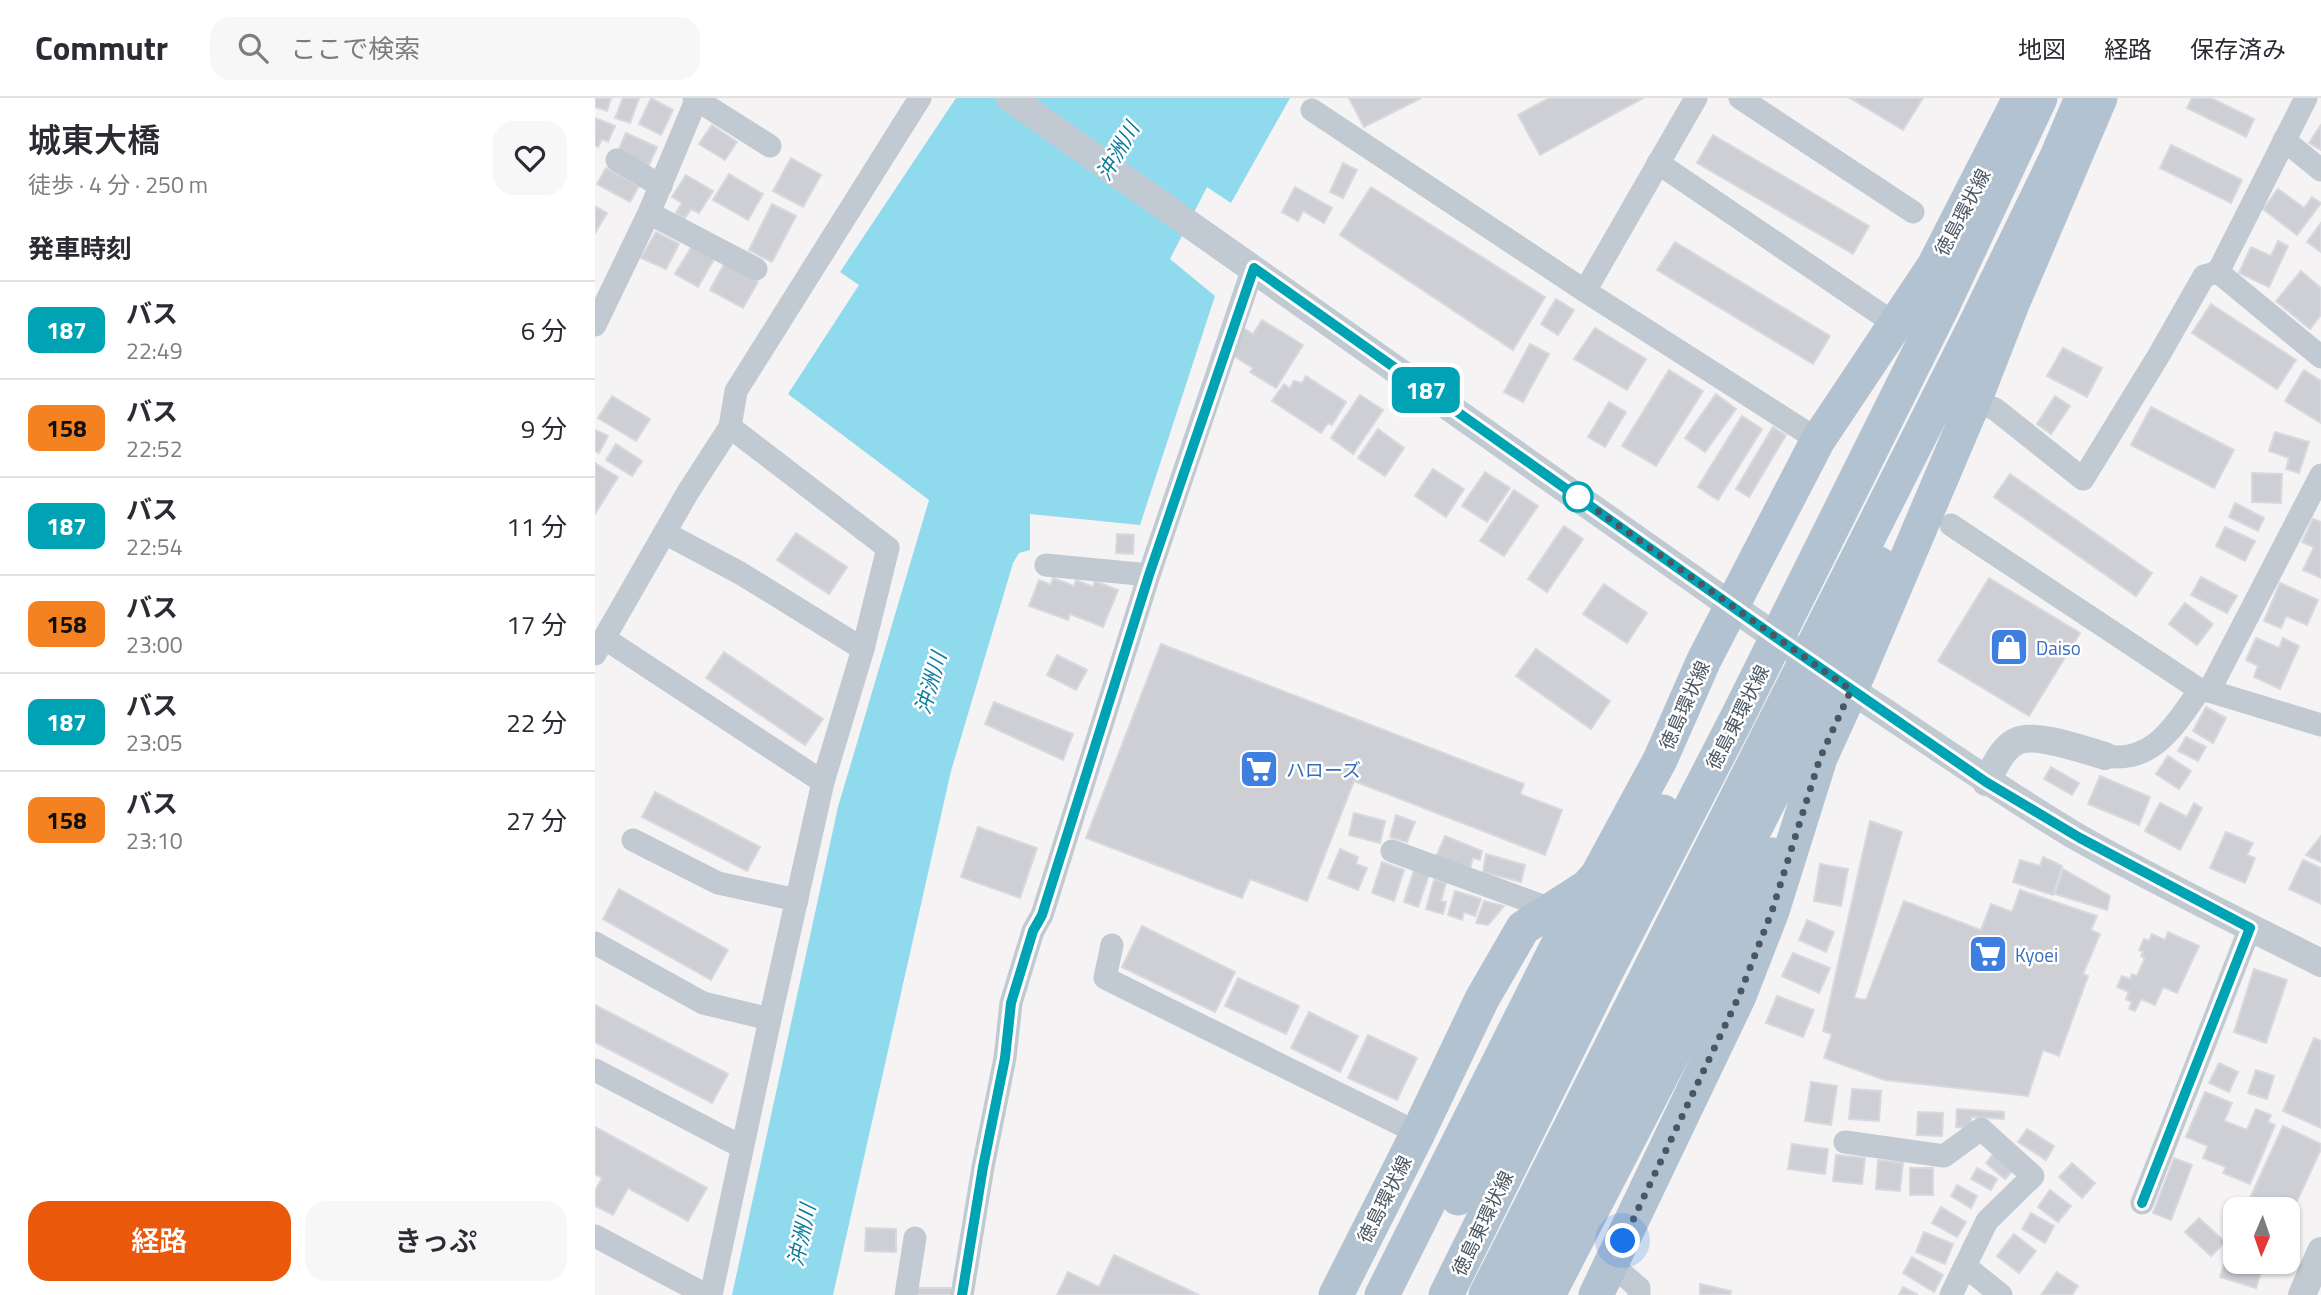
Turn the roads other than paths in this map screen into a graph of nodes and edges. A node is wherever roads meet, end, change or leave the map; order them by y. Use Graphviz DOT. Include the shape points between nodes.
graph roads {
  1 [pos="920,98"];
  2 [pos="1010,98"];
  3 [pos="1696,98"];
  4 [pos="1740,98"];
  5 [pos="2020,98"];
  6 [pos="2040,98"];
  7 [pos="2082,98"];
  8 [pos="2100,98"];
  9 [pos="2306,98"];
  10 [pos="696,99"];
  11 [pos="1311,110"];
  12 [pos="2284,140"];
  13 [pos="769,146"];
  14 [pos="617,160"];
  15 [pos="1658,163"];
  16 [pos="2321,170"];
  17 [pos="661,186"];
  18 [pos="1913,212"];
  19 [pos="649,213"];
  20 [pos="1254,268"];
  21 [pos="756,269"];
  22 [pos="2218,272"];
  23 [pos="1585,291"];
  24 [pos="1895,324"];
  25 [pos="595,325"];
  26 [pos="1973,330"];
  27 [pos="2321,357"];
  28 [pos="1974,401"];
  29 [pos="730,427"];
  30 [pos="1818,440"];
  31 [pos="2321,475"];
  32 [pos="1844,504"];
  33 [pos="1951,525"];
  34 [pos="665,533"];
  35 [pos="1046,565"];
  36 [pos="1149,575"];
  37 [pos="1731,606"];
  38 [pos="600,646"];
  39 [pos="863,649"];
  40 [pos="1851,690"];
  41 [pos="2205,690"];
  42 [pos="2321,725"];
  43 [pos="2105,756"];
  44 [pos="1820,758"];
  45 [pos="823,782"];
  46 [pos="1986,782"];
  47 [pos="633,840"];
  48 [pos="1392,851"];
  49 [pos="1587,887"];
  50 [pos="797,900"];
  51 [pos="1551,909"];
  52 [pos="2250,928"];
  53 [pos="595,943"];
  54 [pos="1112,945"];
  55 [pos="2321,963"];
  56 [pos="770,1019"];
  57 [pos="595,1070"];
  58 [pos="1418,1133"];
  59 [pos="1845,1142"];
  60 [pos="742,1147"];
  61 [pos="2142,1203"];
  62 [pos="595,1236"];
  63 [pos="915,1238"];
  64 [pos="2321,1251"];
  65 [pos="1965,1266"];
  66 [pos="1604,1280"];
  67 [pos="709,1295"];
  68 [pos="906,1295"];
  69 [pos="962,1295"];
  70 [pos="1336,1295"];
  71 [pos="1382,1295"];
  72 [pos="1409,1295"];
  73 [pos="1446,1295"];
  74 [pos="1486,1295"];
  75 [pos="1519,1295"];
  76 [pos="1548,1295"];
  77 [pos="1639,1295"];
  78 [pos="1951,1295"];
  79 [pos="2001,1295"];
  80 [pos="2302,1295"];
  1 -- 29 [label="street" via="736,391"];
  2 -- 20 [label="street"];
  3 -- 15 [label="street"];
  4 -- 18 [label="street"];
  5 -- 24 [label="main road, 徳島環状線" via="1934,266"];
  6 -- 32 [label="main road, 徳島東環状線, bridge"];
  7 -- 26 [label="main road, bridge"];
  8 -- 28 [label="main road"];
  9 -- 12 [label="street"];
  10 -- 13 [label="street"];
  10 -- 17 [label="street"];
  11 -- 23 [label="street"];
  12 -- 16 [label="street"];
  12 -- 22 [label="street"];
  14 -- 17 [label="street"];
  15 -- 23 [label="street"];
  15 -- 24 [label="street"];
  17 -- 19 [label="street"];
  19 -- 21 [label="street"];
  19 -- 25 [label="street"];
  20 -- 36 [label="street"];
  20 -- 37 [label="street"];
  22 -- 27 [label="street"];
  22 -- 28 [label="street" via="2204,276 2083,479 1995,409"];
  23 -- 30 [label="street"];
  24 -- 30 [label="main road, 徳島環状線"];
  26 -- 74 [label="main road, bridge"];
  26 -- 75 [label="main road, bridge" via="1815,710"];
  28 -- 40 [label="main road"];
  29 -- 34 [label="street"];
  29 -- 39 [label="street" via="888,548"];
  30 -- 37 [label="main road, 徳島環状線"];
  31 -- 41 [label="street"];
  32 -- 72 [label="main road, bridge" via="1603,918"];
  32 -- 73 [label="main road, 徳島東環状線, bridge"];
  33 -- 41 [label="street"];
  34 -- 38 [label="street"];
  34 -- 39 [label="street"];
  35 -- 36 [label="street"];
  36 -- 69 [label="street" via="1011,1003"];
  37 -- 40 [label="street"];
  37 -- 49 [label="main road, 徳島環状線" via="1660,760"];
  38 -- 45 [label="street"];
  39 -- 45 [label="street"];
  40 -- 44 [label="main road"];
  40 -- 46 [label="street"];
  41 -- 42 [label="street"];
  41 -- 43 [label="street" via="2156,744 2138,755"];
  43 -- 46 [label="street" via="2031,737 2004,751"];
  44 -- 66 [label="main road" via="1772,911 1739,996"];
  44 -- 76 [label="main road"];
  45 -- 50 [label="street"];
  46 -- 52 [label="street" via="2080,838"];
  47 -- 50 [label="street" via="718,883"];
  48 -- 51 [label="street"];
  49 -- 51 [label="main road, 徳島環状線"];
  49 -- 71 [label="main road"];
  50 -- 56 [label="street"];
  51 -- 58 [label="main road, 徳島環状線" via="1523,928 1482,999"];
  52 -- 55 [label="street"];
  52 -- 61 [label="street"];
  53 -- 56 [label="street" via="703,1003"];
  54 -- 58 [label="street" via="1105,978"];
  56 -- 60 [label="street"];
  57 -- 60 [label="street"];
  58 -- 70 [label="main road, 徳島環状線"];
  59 -- 65 [label="street" via="1944,1156 1981,1129 2033,1176 1987,1221"];
  60 -- 67 [label="street"];
  62 -- 67 [label="street"];
  63 -- 68 [label="street"];
  64 -- 80 [label="street"];
  65 -- 78 [label="street"];
  65 -- 79 [label="street"];
  66 -- 77 [label="street" via="1639,1288"];
}
